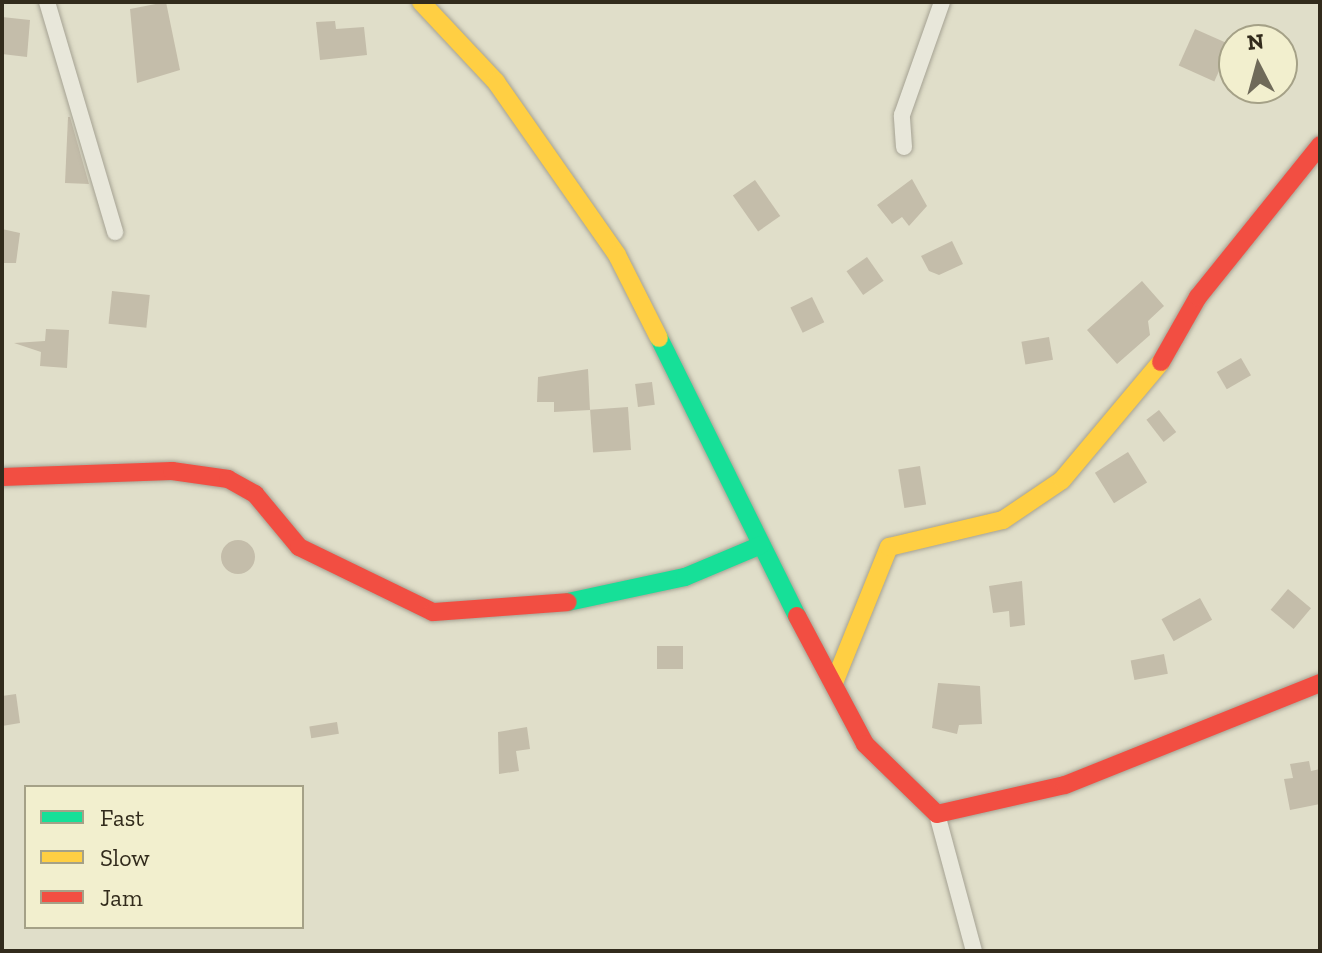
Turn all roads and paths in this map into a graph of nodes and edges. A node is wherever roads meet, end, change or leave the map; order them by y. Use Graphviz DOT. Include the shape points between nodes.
graph roads {
  1 [pos="47,2"];
  2 [pos="421,2"];
  3 [pos="942,2"];
  4 [pos="1320,145"];
  5 [pos="904,147"];
  6 [pos="115,232"];
  7 [pos="2,477"];
  8 [pos="761,545"];
  9 [pos="834,683"];
  10 [pos="1320,683"];
  11 [pos="937,814"];
  12 [pos="974,951"];
  1 -- 6 [label="street"];
  2 -- 8 [label="street" via="496,82 617,255"];
  3 -- 5 [label="street" via="902,115"];
  4 -- 9 [label="street" via="1198,297 1152,379 1062,480 1003,520 889,547"];
  7 -- 8 [label="street" via="172,471 228,479 255,494 299,547 433,612 506,611 608,596 685,577"];
  8 -- 9 [label="street"];
  9 -- 11 [label="street" via="865,744"];
  10 -- 11 [label="street" via="1065,785"];
  11 -- 12 [label="street"];
}
